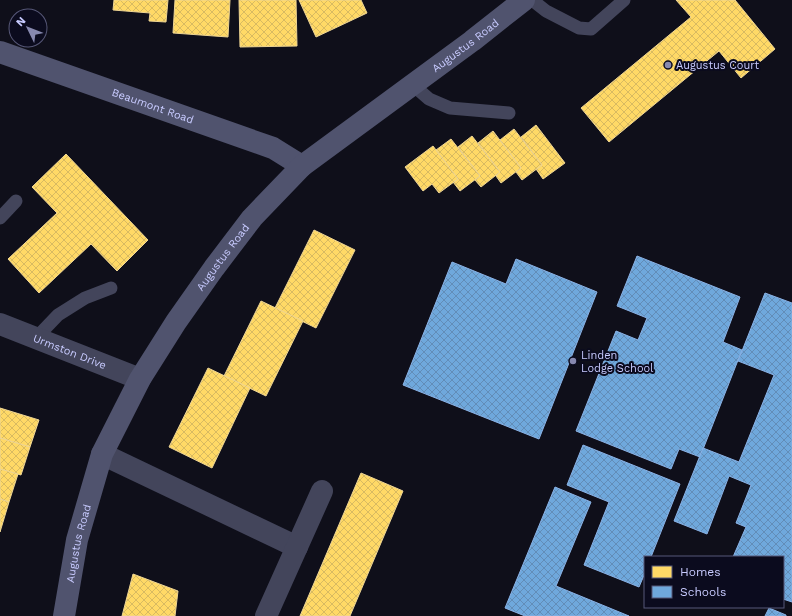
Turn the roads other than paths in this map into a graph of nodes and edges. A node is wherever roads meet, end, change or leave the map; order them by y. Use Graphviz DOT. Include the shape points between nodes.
graph roads {
  1 [pos="524,0"];
  2 [pos="532,0"];
  3 [pos="624,0"];
  4 [pos="0,52"];
  5 [pos="413,84"];
  6 [pos="509,113"];
  7 [pos="302,166"];
  8 [pos="16,201"];
  9 [pos="0,218"];
  10 [pos="111,288"];
  11 [pos="0,324"];
  12 [pos="36,338"];
  13 [pos="140,379"];
  14 [pos="102,454"];
  15 [pos="322,491"];
  16 [pos="297,547"];
  17 [pos="64,616"];
  18 [pos="266,616"];
  1 -- 5 [label="street, Augustus Road"];
  2 -- 3 [label="lane" via="546,11 579,28 591,29"];
  4 -- 7 [label="street, Beaumont Road" via="273,148"];
  5 -- 6 [label="lane" via="429,99 450,108"];
  5 -- 7 [label="street, Augustus Road"];
  7 -- 13 [label="street, Augustus Road" via="252,218 176,322"];
  8 -- 9 [label="lane"];
  10 -- 12 [label="lane" via="85,298 58,315"];
  11 -- 12 [label="street, Urmston Drive"];
  12 -- 13 [label="street, Urmston Drive"];
  13 -- 14 [label="street, Augustus Road"];
  14 -- 16 [label="street"];
  14 -- 17 [label="street, Augustus Road" via="76,540"];
  15 -- 16 [label="street"];
  16 -- 18 [label="street"];
}
